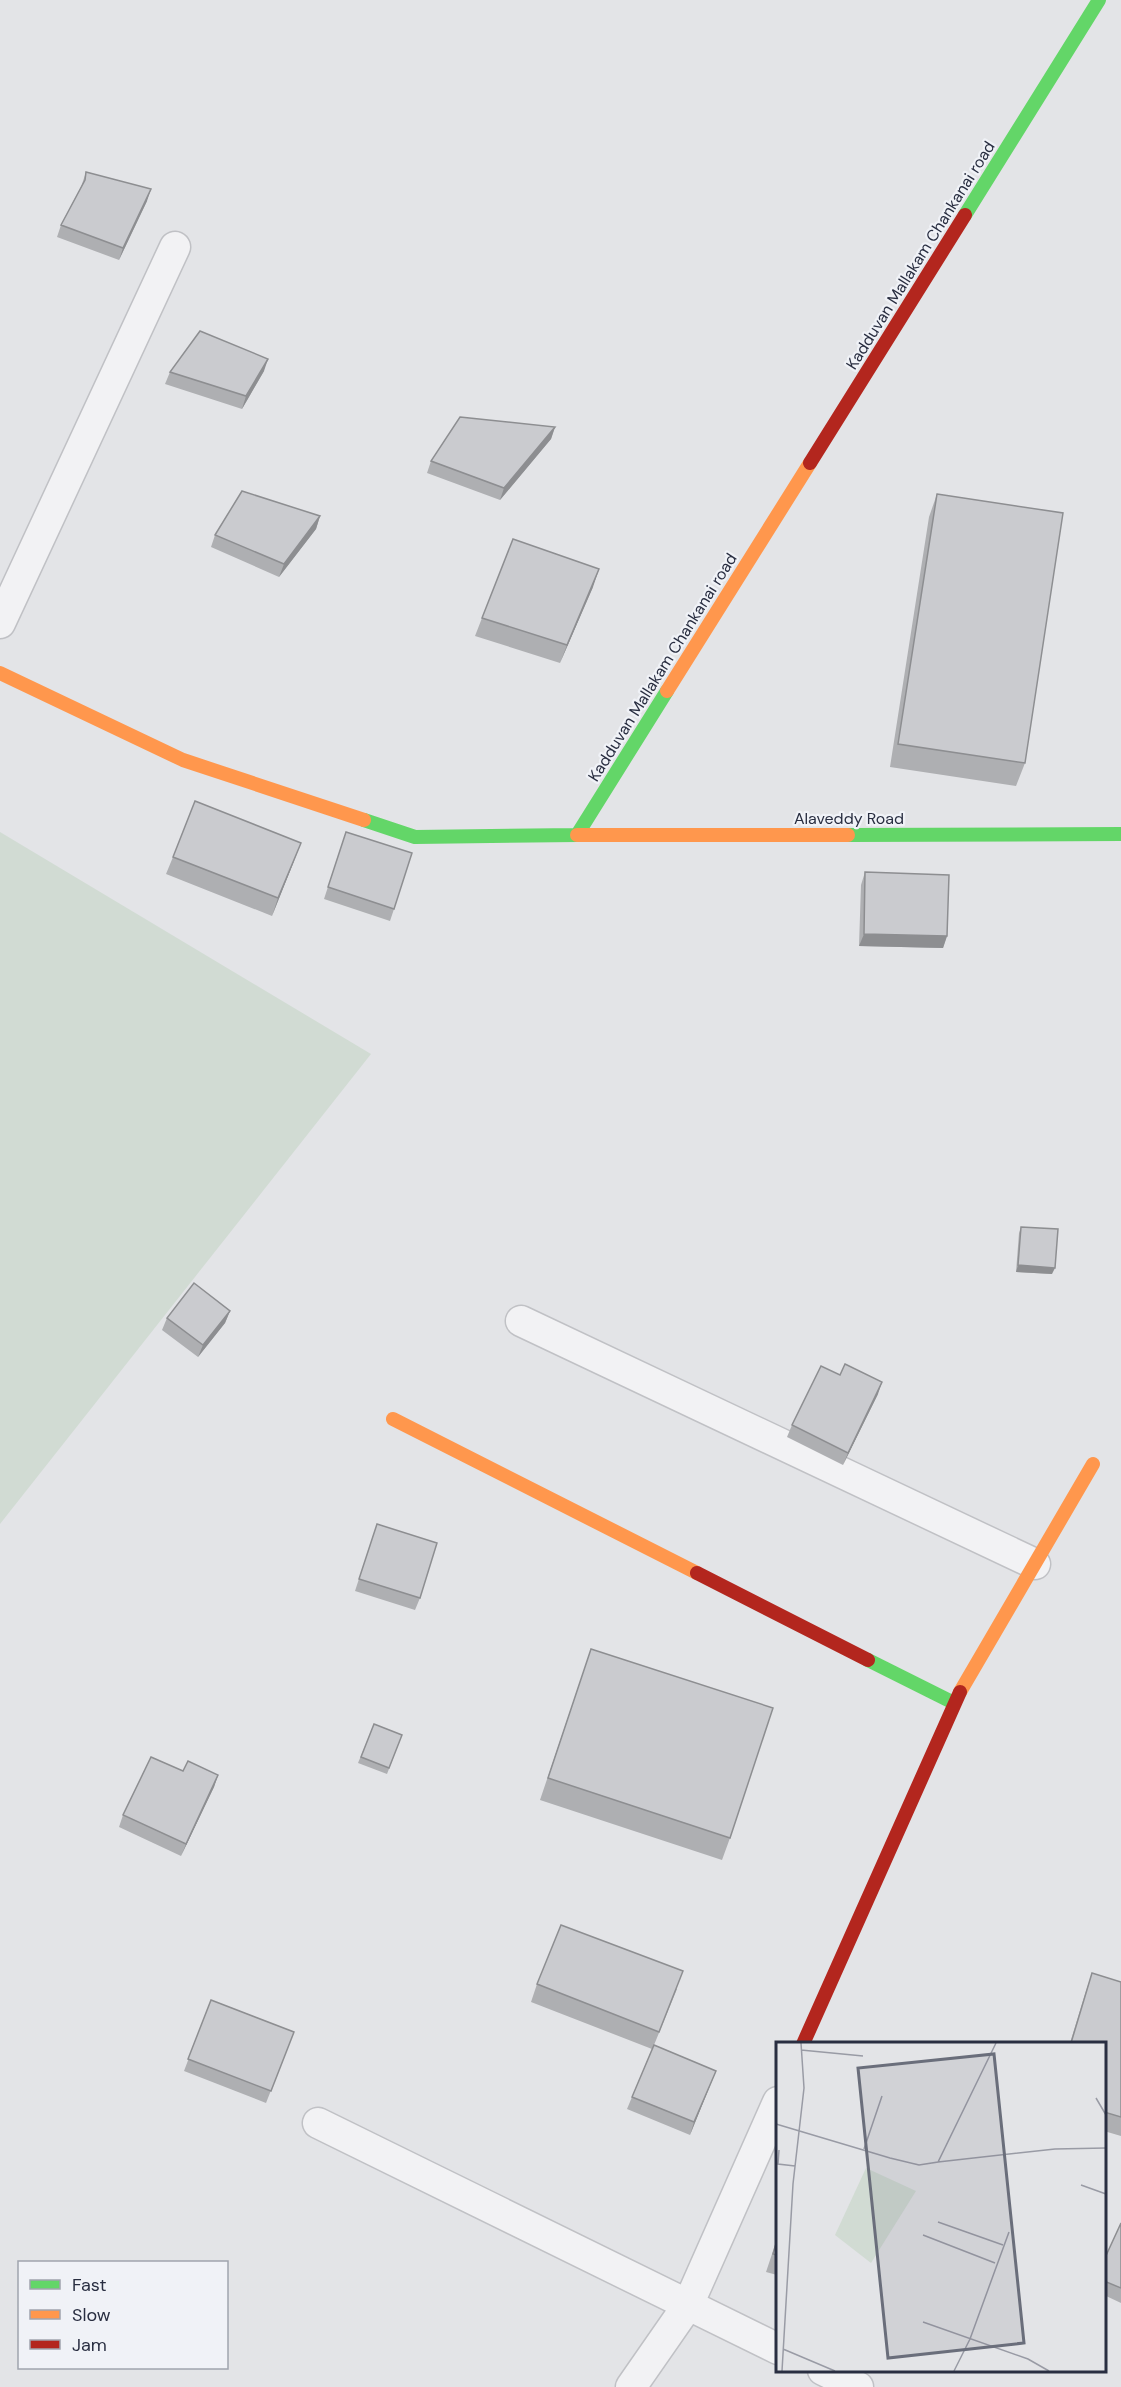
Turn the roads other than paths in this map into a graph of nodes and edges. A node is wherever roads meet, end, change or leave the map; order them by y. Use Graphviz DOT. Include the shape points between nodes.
graph roads {
  1 [pos="1085,0"];
  2 [pos="1099,0"];
  3 [pos="1072,42"];
  4 [pos="175,248"];
  5 [pos="0,623"];
  6 [pos="0,673"];
  7 [pos="1121,834"];
  8 [pos="577,835"];
  9 [pos="521,1321"];
  10 [pos="393,1419"];
  11 [pos="1093,1464"];
  12 [pos="1035,1564"];
  13 [pos="954,1702"];
  14 [pos="803,2042"];
  15 [pos="776,2104"];
  16 [pos="318,2123"];
  17 [pos="688,2305"];
  18 [pos="776,2349"];
  19 [pos="827,2372"];
  20 [pos="631,2387"];
  21 [pos="858,2387"];
  1 -- 3 [label="street"];
  2 -- 3 [label="street, Kadduvan Mallakam Chankanai road"];
  3 -- 8 [label="street, Kadduvan Mallakam Chankanai road"];
  4 -- 5 [label="street"];
  6 -- 8 [label="street" via="183,760 415,837"];
  7 -- 8 [label="street, Alaveddy Road"];
  9 -- 12 [label="street"];
  10 -- 13 [label="street"];
  11 -- 12 [label="street"];
  12 -- 13 [label="street"];
  13 -- 14 [label="street"];
  15 -- 17 [label="street"];
  16 -- 17 [label="street"];
  17 -- 18 [label="street"];
  17 -- 20 [label="street"];
  19 -- 21 [label="street"];
}
